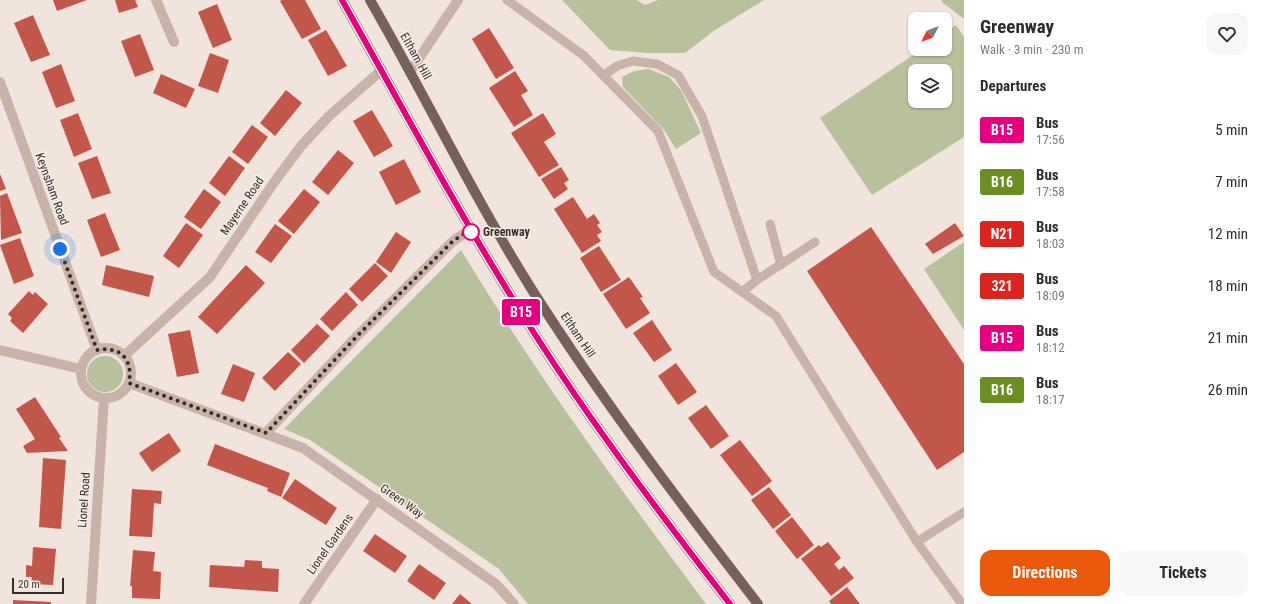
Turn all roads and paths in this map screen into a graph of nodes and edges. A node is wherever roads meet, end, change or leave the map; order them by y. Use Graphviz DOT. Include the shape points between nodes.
graph roads {
  1 [pos="156,0"];
  2 [pos="342,0"];
  3 [pos="370,0"];
  4 [pos="458,0"];
  5 [pos="507,0"];
  6 [pos="174,42"];
  7 [pos="382,70"];
  8 [pos="410,72"];
  9 [pos="603,76"];
  10 [pos="0,82"];
  11 [pos="770,224"];
  12 [pos="470,230"];
  13 [pos="815,242"];
  14 [pos="781,265"];
  15 [pos="757,280"];
  16 [pos="742,292"];
  17 [pos="0,350"];
  18 [pos="97,350"];
  19 [pos="124,356"];
  20 [pos="81,369"];
  21 [pos="129,383"];
  22 [pos="104,398"];
  23 [pos="266,433"];
  24 [pos="377,499"];
  25 [pos="964,512"];
  26 [pos="917,542"];
  27 [pos="91,604"];
  28 [pos="304,604"];
  29 [pos="514,604"];
  30 [pos="730,604"];
  31 [pos="758,604"];
  32 [pos="962,604"];
  1 -- 6 [label="street"];
  2 -- 7 [label="main road"];
  3 -- 8 [label="main road, Eltham Hill"];
  4 -- 8 [label="street"];
  5 -- 9 [label="lane" via="583,55"];
  7 -- 12 [label="main road"];
  7 -- 19 [label="street, Mayerne Road" via="330,115 301,146 210,276"];
  8 -- 31 [label="main road, Eltham Hill" via="489,218 579,360 638,445"];
  9 -- 15 [label="lane" via="617,66 634,60 657,64 678,75 702,116"];
  9 -- 16 [label="lane" via="658,131 714,272"];
  10 -- 18 [label="street, Keynsham Road"];
  11 -- 14 [label="lane"];
  12 -- 23 [label="street" via="453,241 375,318"];
  12 -- 30 [label="main road" via="562,376 622,461"];
  13 -- 14 [label="lane"];
  14 -- 15 [label="lane"];
  15 -- 16 [label="lane"];
  16 -- 26 [label="lane" via="776,316"];
  17 -- 20 [label="street"];
  18 -- 19 [label="street" via="112,349"];
  18 -- 20 [label="street" via="87,357"];
  19 -- 21 [label="street" via="129,364"];
  20 -- 22 [label="street" via="81,379 86,389"];
  21 -- 22 [label="street" via="114,397"];
  21 -- 23 [label="street, Green Way"];
  22 -- 27 [label="street, Lionel Road"];
  23 -- 24 [label="street, Green Way" via="303,448"];
  24 -- 28 [label="street, Lionel Gardens"];
  24 -- 29 [label="street, Green Way" via="496,584"];
  25 -- 26 [label="lane"];
  26 -- 32 [label="lane"];
}
